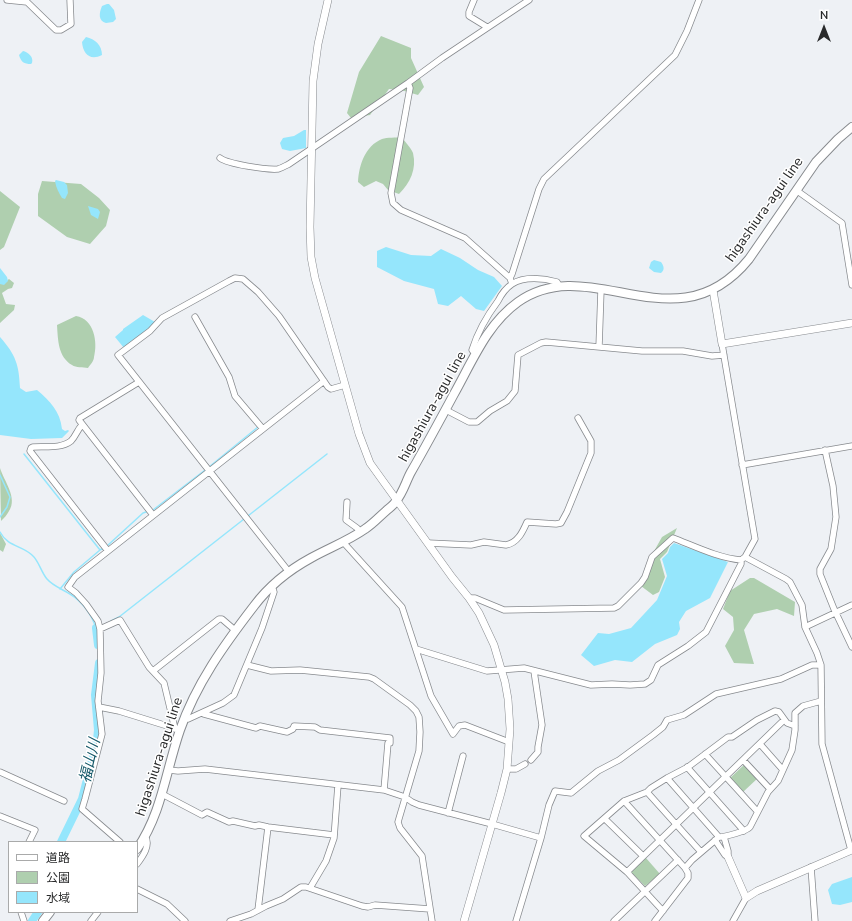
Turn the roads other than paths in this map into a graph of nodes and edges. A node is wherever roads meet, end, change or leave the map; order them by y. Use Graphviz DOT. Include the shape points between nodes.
graph roads {
  1 [pos="7,0"];
  2 [pos="70,0"];
  3 [pos="328,0"];
  4 [pos="474,0"];
  5 [pos="529,0"];
  6 [pos="699,0"];
  7 [pos="28,1"];
  8 [pos="487,27"];
  9 [pos="408,83"];
  10 [pos="852,128"];
  11 [pos="312,149"];
  12 [pos="220,158"];
  13 [pos="796,190"];
  14 [pos="511,281"];
  15 [pos="852,285"];
  16 [pos="560,287"];
  17 [pos="601,290"];
  18 [pos="713,290"];
  19 [pos="195,317"];
  20 [pos="852,323"];
  21 [pos="722,344"];
  22 [pos="599,347"];
  23 [pos="476,354"];
  24 [pos="724,354"];
  25 [pos="324,381"];
  26 [pos="139,382"];
  27 [pos="345,384"];
  28 [pos="446,410"];
  29 [pos="578,418"];
  30 [pos="82,425"];
  31 [pos="263,428"];
  32 [pos="852,446"];
  33 [pos="825,450"];
  34 [pos="742,464"];
  35 [pos="209,472"];
  36 [pos="397,501"];
  37 [pos="347,502"];
  38 [pos="153,515"];
  39 [pos="360,532"];
  40 [pos="342,542"];
  41 [pos="428,543"];
  42 [pos="108,551"];
  43 [pos="743,558"];
  44 [pos="289,572"];
  45 [pos="272,586"];
  46 [pos="469,598"];
  47 [pos="852,605"];
  48 [pos="836,612"];
  49 [pos="805,627"];
  50 [pos="100,629"];
  51 [pos="236,631"];
  52 [pos="852,647"];
  53 [pos="416,649"];
  54 [pos="247,665"];
  55 [pos="821,665"];
  56 [pos="502,669"];
  57 [pos="534,670"];
  58 [pos="153,671"];
  59 [pos="821,701"];
  60 [pos="99,707"];
  61 [pos="202,712"];
  62 [pos="184,719"];
  63 [pos="784,720"];
  64 [pos="795,726"];
  65 [pos="178,730"];
  66 [pos="510,742"];
  67 [pos="760,744"];
  68 [pos="706,754"];
  69 [pos="463,756"];
  70 [pos="531,760"];
  71 [pos="743,760"];
  72 [pos="525,764"];
  73 [pos="687,768"];
  74 [pos="507,769"];
  75 [pos="169,770"];
  76 [pos="783,770"];
  77 [pos="0,772"];
  78 [pos="726,776"];
  79 [pos="667,778"];
  80 [pos="338,785"];
  81 [pos="770,789"];
  82 [pos="384,790"];
  83 [pos="647,792"];
  84 [pos="710,792"];
  85 [pos="162,794"];
  86 [pos="405,797"];
  87 [pos="64,801"];
  88 [pos="624,801"];
  89 [pos="693,808"];
  90 [pos="757,811"];
  91 [pos="448,813"];
  92 [pos="0,816"];
  93 [pos="605,818"];
  94 [pos="492,824"];
  95 [pos="676,824"];
  96 [pos="268,827"];
  97 [pos="744,831"];
  98 [pos="334,835"];
  99 [pos="146,836"];
  100 [pos="541,838"];
  101 [pos="720,838"];
  102 [pos="660,840"];
  103 [pos="30,841"];
  104 [pos="119,841"];
  105 [pos="138,848"];
  106 [pos="851,850"];
  107 [pos="701,852"];
  108 [pos="643,856"];
  109 [pos="728,856"];
  110 [pos="678,860"];
  111 [pos="138,863"];
  112 [pos="811,867"];
  113 [pos="685,868"];
  114 [pos="627,872"];
  115 [pos="310,888"];
  116 [pos="138,890"];
  117 [pos="644,891"];
  118 [pos="746,898"];
  119 [pos="430,909"];
  120 [pos="258,910"];
  121 [pos="663,911"];
  122 [pos="49,913"];
  123 [pos="97,913"];
  124 [pos="43,921"];
  125 [pos="91,921"];
  126 [pos="185,921"];
  127 [pos="230,921"];
  128 [pos="432,921"];
  129 [pos="464,921"];
  130 [pos="516,921"];
  131 [pos="614,921"];
  132 [pos="655,921"];
  133 [pos="733,921"];
  134 [pos="815,921"];
  1 -- 7 [label="street"];
  2 -- 7 [label="street" via="71,24 61,30 56,30"];
  3 -- 11 [label="street" via="314,66"];
  4 -- 8 [label="street" via="469,16"];
  5 -- 8 [label="street"];
  6 -- 14 [label="street" via="687,32 675,54 544,179"];
  8 -- 9 [label="street"];
  9 -- 11 [label="street"];
  9 -- 14 [label="street" via="410,88 391,193 393,203 401,210 465,238"];
  10 -- 13 [label="main road, higashiura-agui line" via="823,153"];
  11 -- 12 [label="street" via="279,168 268,169 229,163"];
  11 -- 27 [label="street" via="312,264"];
  13 -- 15 [label="street" via="842,223"];
  13 -- 18 [label="main road, higashiura-agui line" via="742,269"];
  14 -- 16 [label="street" via="549,280 557,282"];
  14 -- 23 [label="street" via="482,323 472,350"];
  16 -- 17 [label="main road, higashiura-agui line" via="578,286"];
  16 -- 23 [label="main road, higashiura-agui line" via="536,293 517,303 492,328"];
  17 -- 18 [label="main road, higashiura-agui line" via="674,299"];
  17 -- 22 [label="street"];
  18 -- 21 [label="street"];
  19 -- 31 [label="street" via="229,377 235,396"];
  20 -- 21 [label="street"];
  21 -- 24 [label="street"];
  22 -- 24 [label="street" via="683,351 712,356"];
  22 -- 28 [label="street" via="541,343 518,355 515,392 480,421 469,422"];
  23 -- 28 [label="main road, higashiura-agui line"];
  24 -- 34 [label="street"];
  25 -- 26 [label="street" via="279,316 248,283 243,279 234,278 162,318 150,331 118,355"];
  25 -- 27 [label="street" via="331,389"];
  25 -- 31 [label="street"];
  26 -- 30 [label="street" via="80,418"];
  26 -- 35 [label="street"];
  27 -- 36 [label="street" via="365,453"];
  28 -- 36 [label="main road, higashiura-agui line"];
  29 -- 41 [label="street" via="591,441 591,453 561,522 527,522 520,536 510,545 484,542 471,545"];
  30 -- 38 [label="street"];
  30 -- 42 [label="street" via="67,443 32,447 30,451"];
  31 -- 35 [label="street"];
  32 -- 33 [label="street"];
  33 -- 34 [label="street"];
  33 -- 48 [label="street" via="836,517 831,549 819,571"];
  34 -- 43 [label="street" via="755,539"];
  35 -- 38 [label="street"];
  35 -- 44 [label="street"];
  36 -- 39 [label="main road, higashiura-agui line"];
  36 -- 41 [label="street"];
  37 -- 39 [label="street" via="346,520"];
  38 -- 42 [label="street"];
  39 -- 40 [label="main road, higashiura-agui line"];
  40 -- 44 [label="main road, higashiura-agui line"];
  40 -- 53 [label="street" via="402,607"];
  41 -- 46 [label="street"];
  42 -- 50 [label="street" via="75,577 68,588 86,604 98,621"];
  43 -- 46 [label="street" via="734,559 719,555 672,538 651,559 641,583 614,608 504,610"];
  43 -- 49 [label="street" via="788,580 802,605"];
  43 -- 57 [label="street" via="706,632 658,665 649,682 630,686 591,685"];
  44 -- 45 [label="main road, higashiura-agui line"];
  45 -- 51 [label="main road, higashiura-agui line"];
  45 -- 54 [label="street" via="274,592"];
  46 -- 56 [label="street" via="494,645"];
  47 -- 48 [label="street"];
  48 -- 49 [label="street"];
  48 -- 52 [label="street"];
  49 -- 55 [label="street"];
  50 -- 58 [label="street" via="120,620"];
  50 -- 60 [label="street"];
  51 -- 58 [label="street" via="219,619"];
  51 -- 62 [label="main road, higashiura-agui line" via="203,678"];
  53 -- 56 [label="street" via="487,671"];
  53 -- 66 [label="street" via="431,696 453,734 459,726 465,726"];
  54 -- 61 [label="street" via="231,698"];
  54 -- 86 [label="street" via="271,670 300,670 369,677 410,705 418,717 420,745"];
  55 -- 59 [label="street"];
  55 -- 100 [label="street" via="812,665 780,679 716,694 684,715 667,720 653,735 571,792 555,791"];
  56 -- 57 [label="street"];
  56 -- 66 [label="street" via="508,699"];
  57 -- 70 [label="street" via="542,725 538,752"];
  58 -- 65 [label="street" via="164,683"];
  59 -- 64 [label="street" via="803,706 796,712"];
  59 -- 106 [label="street" via="822,744"];
  60 -- 65 [label="street"];
  60 -- 104 [label="street" via="102,734 82,808"];
  61 -- 62 [label="street"];
  61 -- 82 [label="street" via="256,728 260,726 287,732 294,726 315,727 320,730 390,738"];
  62 -- 65 [label="main road, higashiura-agui line"];
  63 -- 64 [label="street"];
  63 -- 67 [label="street"];
  63 -- 68 [label="street" via="779,712 775,711 728,737"];
  64 -- 76 [label="street" via="792,750"];
  65 -- 75 [label="main road, higashiura-agui line"];
  66 -- 74 [label="street"];
  67 -- 71 [label="street"];
  67 -- 76 [label="street"];
  68 -- 73 [label="street"];
  68 -- 78 [label="street"];
  69 -- 91 [label="street"];
  71 -- 78 [label="street"];
  71 -- 81 [label="street"];
  72 -- 74 [label="street" via="516,769"];
  73 -- 79 [label="street"];
  73 -- 84 [label="street"];
  74 -- 94 [label="street"];
  75 -- 80 [label="street" via="206,769"];
  75 -- 85 [label="main road, higashiura-agui line"];
  76 -- 81 [label="street" via="778,781"];
  77 -- 87 [label="street"];
  78 -- 84 [label="street"];
  78 -- 90 [label="street"];
  79 -- 83 [label="street"];
  79 -- 89 [label="street"];
  80 -- 82 [label="street"];
  80 -- 98 [label="street"];
  81 -- 90 [label="street"];
  82 -- 86 [label="street"];
  83 -- 88 [label="street"];
  83 -- 95 [label="street"];
  84 -- 89 [label="street"];
  84 -- 97 [label="street"];
  85 -- 96 [label="street" via="202,815 207,812 230,822"];
  85 -- 99 [label="main road, higashiura-agui line"];
  86 -- 91 [label="street" via="419,805"];
  86 -- 119 [label="street" via="399,824 422,856"];
  88 -- 93 [label="street"];
  88 -- 102 [label="street"];
  89 -- 95 [label="street"];
  89 -- 101 [label="street"];
  90 -- 97 [label="street" via="750,827"];
  91 -- 94 [label="street"];
  92 -- 103 [label="street" via="35,830"];
  93 -- 108 [label="street"];
  93 -- 114 [label="street" via="584,836"];
  94 -- 100 [label="street"];
  94 -- 129 [label="street"];
  95 -- 102 [label="street"];
  95 -- 107 [label="street"];
  96 -- 98 [label="street"];
  96 -- 120 [label="street"];
  97 -- 101 [label="street"];
  98 -- 115 [label="street" via="326,861"];
  99 -- 105 [label="main road, higashiura-agui line"];
  99 -- 111 [label="street" via="147,847"];
  100 -- 130 [label="street"];
  101 -- 107 [label="street"];
  101 -- 109 [label="street" via="728,851"];
  101 -- 109 [label="street" via="725,855"];
  102 -- 108 [label="street"];
  102 -- 110 [label="street"];
  106 -- 112 [label="street"];
  107 -- 113 [label="street"];
  108 -- 114 [label="street"];
  109 -- 118 [label="street"];
  110 -- 113 [label="street"];
  110 -- 117 [label="street"];
  112 -- 118 [label="street"];
  112 -- 134 [label="street"];
  113 -- 121 [label="street" via="688,878"];
  114 -- 117 [label="street"];
  115 -- 119 [label="street" via="362,906"];
  115 -- 120 [label="street" via="301,887 283,900"];
  116 -- 126 [label="street" via="167,904"];
  117 -- 121 [label="street"];
  117 -- 131 [label="street"];
  118 -- 133 [label="street"];
  119 -- 128 [label="street"];
  120 -- 127 [label="street"];
  121 -- 132 [label="street"];
  122 -- 124 [label="main road"];
  123 -- 125 [label="street"];
}
